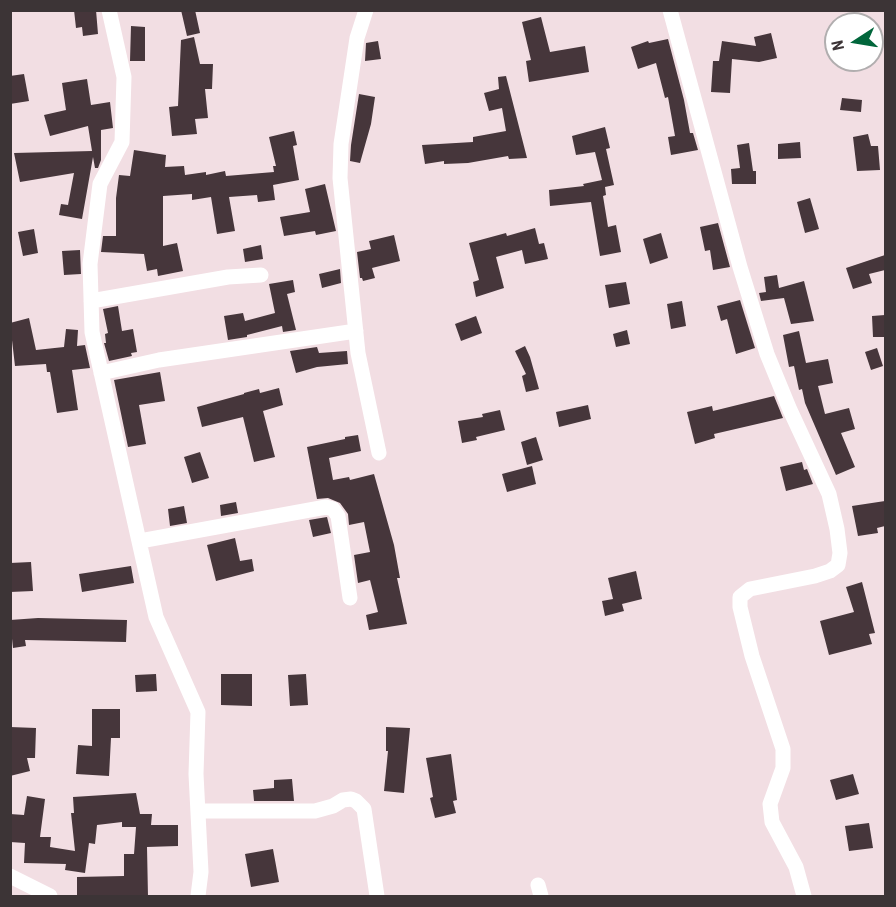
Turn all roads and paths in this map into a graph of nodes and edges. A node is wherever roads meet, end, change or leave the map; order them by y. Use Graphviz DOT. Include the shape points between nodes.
graph roads {
  1 [pos="110,10"];
  2 [pos="366,10"];
  3 [pos="670,10"];
  4 [pos="261,275"];
  5 [pos="91,301"];
  6 [pos="356,331"];
  7 [pos="101,373"];
  8 [pos="378,453"];
  9 [pos="140,541"];
  10 [pos="350,598"];
  11 [pos="198,811"];
  12 [pos="10,876"];
  13 [pos="50,897"];
  14 [pos="198,897"];
  15 [pos="377,897"];
  16 [pos="804,897"];
  1 -- 5 [label="street" via="124,77 122,142 100,184 90,264"];
  2 -- 6 [label="street" via="357,38 341,144 340,178"];
  3 -- 16 [label="street" via="767,354 833,504 837,529 840,553 838,565 830,571 750,589 740,597 752,656 783,749 783,768 770,804 772,822 796,867"];
  4 -- 5 [label="street" via="228,277"];
  5 -- 7 [label="street" via="92,332"];
  6 -- 7 [label="street" via="159,360"];
  6 -- 8 [label="street"];
  7 -- 9 [label="street"];
  9 -- 10 [label="street" via="326,507 338,516"];
  9 -- 11 [label="street" via="156,617 198,712"];
  11 -- 14 [label="street"];
  11 -- 15 [label="street" via="315,811 343,800 356,801 364,809"];
  12 -- 13 [label="street"];
}
